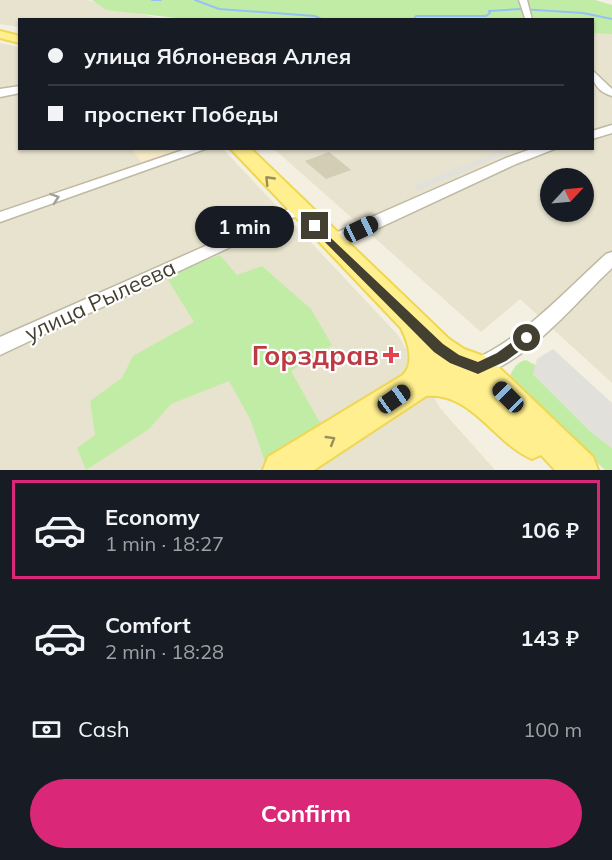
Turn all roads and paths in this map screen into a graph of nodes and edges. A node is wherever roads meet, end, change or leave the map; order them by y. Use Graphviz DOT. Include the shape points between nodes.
graph roads {
  1 [pos="523,2"];
  2 [pos="528,18"];
  3 [pos="0,34"];
  4 [pos="18,39"];
  5 [pos="594,75"];
  6 [pos="18,89"];
  7 [pos="608,91"];
  8 [pos="0,93"];
  9 [pos="612,129"];
  10 [pos="594,134"];
  11 [pos="196,150"];
  12 [pos="240,150"];
  13 [pos="544,150"];
  14 [pos="298,210"];
  15 [pos="0,217"];
  16 [pos="332,242"];
  17 [pos="612,258"];
  18 [pos="410,320"];
  19 [pos="0,346"];
  20 [pos="478,368"];
  21 [pos="418,382"];
  22 [pos="281,470"];
  23 [pos="560,470"];
  24 [pos="580,470"];
  1 -- 2 [label="street"];
  3 -- 4 [label="main road"];
  5 -- 7 [label="street"];
  6 -- 8 [label="street"];
  9 -- 10 [label="street"];
  15 -- 11 [label="street, one-way"];
  14 -- 12 [label="main road, one-way"];
  13 -- 16 [label="street" via="511,161"];
  14 -- 16 [label="main road"];
  14 -- 19 [label="street, улица Рылеева"];
  16 -- 18 [label="main road"];
  17 -- 20 [label="street" via="527,338"];
  18 -- 20 [label="main road" via="454,359"];
  18 -- 21 [label="main road" via="423,348 423,371"];
  20 -- 24 [label="main road"];
  22 -- 21 [label="main road, one-way"];
  21 -- 23 [label="main road" via="444,381 490,405"];
}
